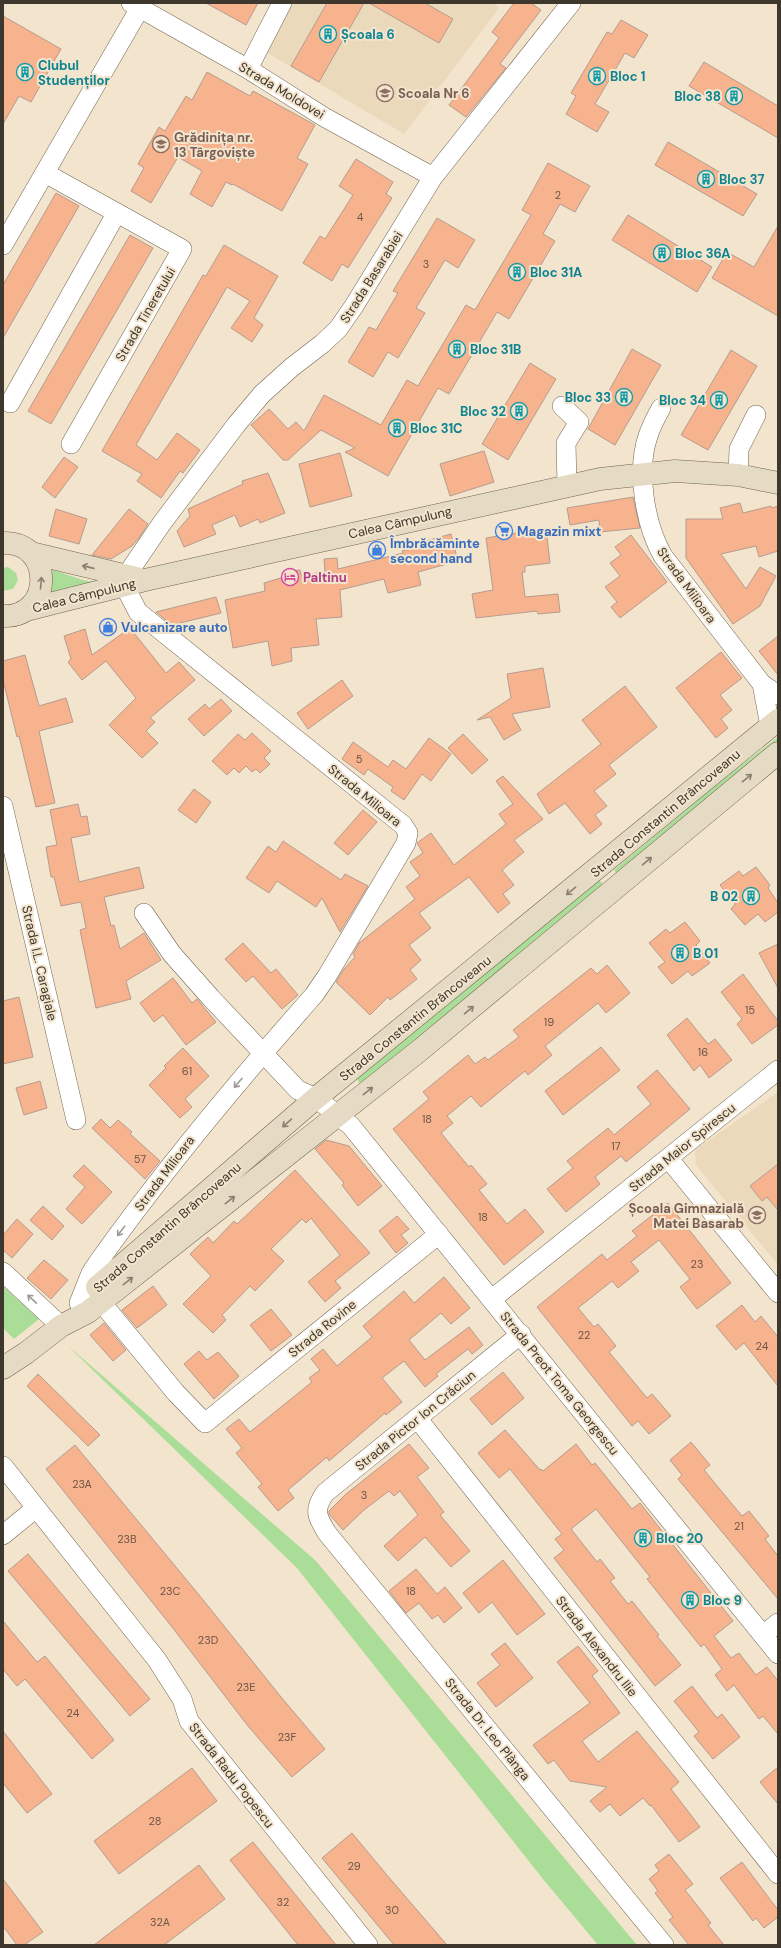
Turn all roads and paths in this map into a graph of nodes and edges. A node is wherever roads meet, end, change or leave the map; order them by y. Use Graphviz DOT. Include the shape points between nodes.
graph roads {
  1 [pos="282,3"];
  2 [pos="571,3"];
  3 [pos="136,5"];
  4 [pos="248,69"];
  5 [pos="45,173"];
  6 [pos="433,176"];
  7 [pos="116,214"];
  8 [pos="3,245"];
  9 [pos="10,403"];
  10 [pos="562,406"];
  11 [pos="661,408"];
  12 [pos="756,416"];
  13 [pos="71,444"];
  14 [pos="642,473"];
  15 [pos="738,475"];
  16 [pos="778,483"];
  17 [pos="567,485"];
  18 [pos="3,543"];
  19 [pos="31,554"];
  20 [pos="132,580"];
  21 [pos="26,610"];
  22 [pos="3,616"];
  23 [pos="770,689"];
  24 [pos="774,723"];
  25 [pos="778,753"];
  26 [pos="3,806"];
  27 [pos="601,866"];
  28 [pos="618,886"];
  29 [pos="144,913"];
  30 [pos="263,1053"];
  31 [pos="778,1070"];
  32 [pos="316,1098"];
  33 [pos="337,1116"];
  34 [pos="76,1120"];
  35 [pos="668,1158"];
  36 [pos="439,1234"];
  37 [pos="3,1272"];
  38 [pos="778,1293"];
  39 [pos="492,1299"];
  40 [pos="79,1302"];
  41 [pos="101,1302"];
  42 [pos="61,1326"];
  43 [pos="521,1334"];
  44 [pos="3,1368"];
  45 [pos="417,1418"];
  46 [pos="3,1466"];
  47 [pos="36,1508"];
  48 [pos="316,1511"];
  49 [pos="3,1535"];
  50 [pos="778,1623"];
  51 [pos="763,1635"];
  52 [pos="778,1654"];
  53 [pos="778,1874"];
  54 [pos="368,1945"];
  55 [pos="664,1945"];
  1 -- 4 [label="street"];
  2 -- 6 [label="street, Strada Basarabiei"];
  3 -- 4 [label="street, Strada Moldovei"];
  3 -- 5 [label="street"];
  4 -- 6 [label="street, Strada Moldovei" via="324,117"];
  5 -- 7 [label="street, Strada Tineretului"];
  5 -- 8 [label="street"];
  6 -- 20 [label="street, Strada Basarabiei" via="338,328 262,394 162,523"];
  7 -- 9 [label="street"];
  7 -- 13 [label="street, Strada Tineretului" via="182,249"];
  10 -- 17 [label="street" via="579,422 566,443"];
  11 -- 14 [label="street, Strada Milioara" via="647,437"];
  12 -- 15 [label="street" via="739,449"];
  14 -- 15 [label="main road, Calea Câmpulung" via="675,471"];
  14 -- 17 [label="main road, Calea Câmpulung"];
  14 -- 23 [label="street, Strada Milioara" via="650,525 660,550"];
  15 -- 16 [label="main road, Calea Câmpulung"];
  17 -- 20 [label="main road, Calea Câmpulung"];
  18 -- 19 [label="main road" via="18,545"];
  20 -- 19 [label="main road, one-way"];
  21 -- 19 [label="main road, one-way" via="36,600 42,584 40,568"];
  20 -- 21 [label="main road, Calea Câmpulung"];
  20 -- 30 [label="street, Strada Milioara" via="138,612 403,825 408,833 406,843 327,976 314,995"];
  21 -- 22 [label="main road, Calea Câmpulung" via="16,615"];
  23 -- 24 [label="street, Strada Milioara"];
  24 -- 27 [label="main road, Strada Constantin Brâncoveanu"];
  28 -- 25 [label="main road, Strada Constantin Brâncoveanu, one-way"];
  26 -- 34 [label="street, Strada I.L. Caragiale"];
  27 -- 28 [label="main road"];
  27 -- 32 [label="main road, Strada Constantin Brâncoveanu, one-way"];
  33 -- 28 [label="main road, Strada Constantin Brâncoveanu, one-way"];
  29 -- 30 [label="street" via="172,954"];
  30 -- 32 [label="street" via="298,1090"];
  30 -- 40 [label="street, Strada Milioara, one-way" via="204,1122 116,1237 92,1273"];
  31 -- 35 [label="street, Strada Maior Spirescu"];
  32 -- 33 [label="street"];
  32 -- 40 [label="main road, Strada Constantin Brâncoveanu, one-way"];
  33 -- 36 [label="street, Strada Preot Toma Georgescu" via="351,1126"];
  41 -- 33 [label="main road, Strada Constantin Brâncoveanu, one-way"];
  35 -- 38 [label="street"];
  35 -- 39 [label="street, Strada Maior Spirescu"];
  36 -- 39 [label="street, Strada Preot Toma Georgescu"];
  36 -- 41 [label="street, Strada Rovine" via="205,1423 176,1393"];
  42 -- 37 [label="street, one-way"];
  39 -- 43 [label="street, Strada Preot Toma Georgescu"];
  40 -- 42 [label="main road, Strada Constantin Brâncoveanu"];
  41 -- 42 [label="main road, Strada Constantin Brâncoveanu"];
  42 -- 44 [label="main road, Strada Constantin Brâncoveanu"];
  43 -- 45 [label="street, Strada Pictor Ion Crăciun"];
  43 -- 51 [label="street, Strada Preot Toma Georgescu"];
  45 -- 48 [label="street, Strada Pictor Ion Crăciun" via="325,1493"];
  45 -- 53 [label="street, Strada Alexandru Ilie"];
  46 -- 47 [label="street, Strada Radu Popescu"];
  47 -- 49 [label="street"];
  47 -- 54 [label="street, Strada Radu Popescu" via="157,1660 182,1699 189,1721"];
  48 -- 55 [label="street, Strada Dr. Leo Plànga" via="327,1533"];
  50 -- 51 [label="street"];
  51 -- 52 [label="street, Strada Preot Toma Georgescu"];
}
